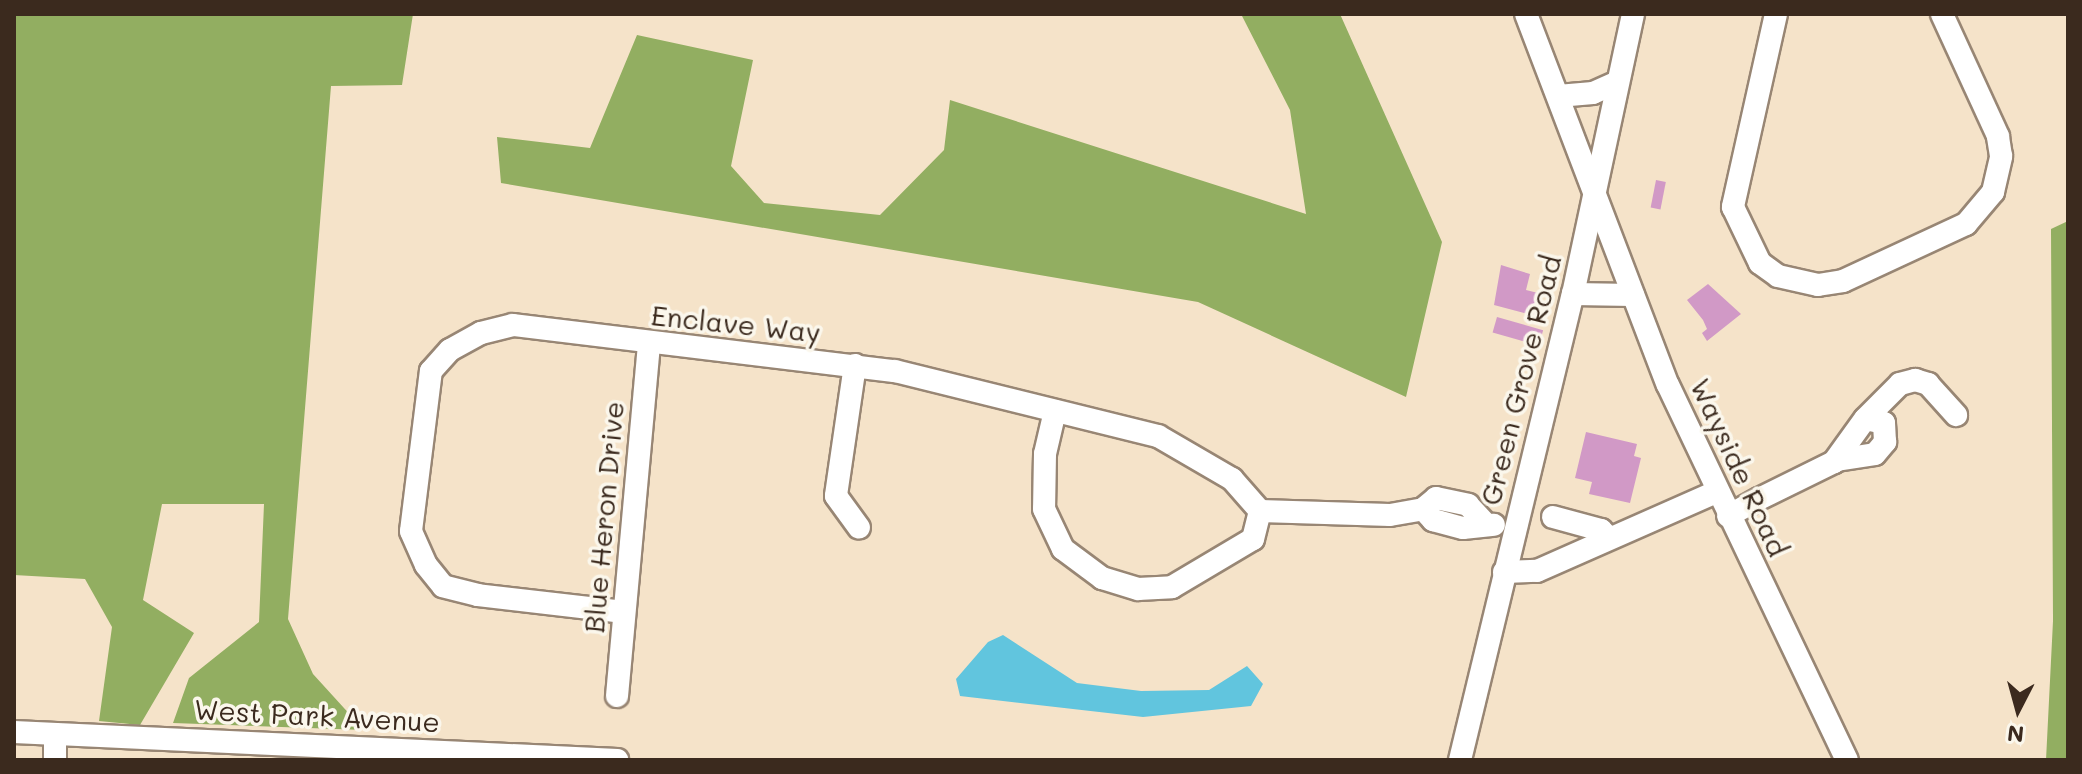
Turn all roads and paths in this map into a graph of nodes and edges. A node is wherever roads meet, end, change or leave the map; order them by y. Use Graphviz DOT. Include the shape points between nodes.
graph roads {
  1 [pos="1526,14"];
  2 [pos="1633,14"];
  3 [pos="1776,14"];
  4 [pos="1942,14"];
  5 [pos="1618,82"];
  6 [pos="1558,96"];
  7 [pos="1595,192"];
  8 [pos="1573,294"];
  9 [pos="1633,295"];
  10 [pos="649,344"];
  11 [pos="855,365"];
  12 [pos="1055,411"];
  13 [pos="1956,415"];
  14 [pos="1866,418"];
  15 [pos="1834,462"];
  16 [pos="1716,492"];
  17 [pos="1260,511"];
  18 [pos="1728,516"];
  19 [pos="1553,517"];
  20 [pos="859,528"];
  21 [pos="1514,531"];
  22 [pos="1609,538"];
  23 [pos="1504,572"];
  24 [pos="624,612"];
  25 [pos="617,696"];
  26 [pos="14,732"];
  27 [pos="55,734"];
  28 [pos="269,751"];
  29 [pos="339,753"];
  30 [pos="380,754"];
  31 [pos="442,756"];
  32 [pos="55,760"];
  33 [pos="617,760"];
  34 [pos="1460,760"];
  35 [pos="1847,760"];
  1 -- 6 [label="street, Wayside Road"];
  2 -- 5 [label="street, Green Grove Road"];
  3 -- 4 [label="street" via="1733,207 1760,263 1778,276 1818,285 1843,281 1966,224 1993,192 2001,156 1998,136"];
  5 -- 6 [label="street" via="1593,93"];
  5 -- 7 [label="street, Green Grove Road"];
  6 -- 7 [label="street, Wayside Road"];
  7 -- 8 [label="street, Green Grove Road"];
  7 -- 9 [label="street, Wayside Road"];
  8 -- 9 [label="street"];
  8 -- 21 [label="street, Green Grove Road"];
  9 -- 16 [label="street, Wayside Road"];
  10 -- 11 [label="street, Enclave Way"];
  10 -- 24 [label="street, Blue Heron Drive"];
  10 -- 24 [label="street, Enclave Way" via="513,325 481,333 450,350 431,371 411,531 426,565 443,586"];
  11 -- 12 [label="street, Enclave Way"];
  11 -- 20 [label="street" via="836,496"];
  12 -- 17 [label="street, Enclave Way" via="1158,436 1232,479"];
  12 -- 17 [label="street" via="1045,454 1044,509 1063,549 1102,578 1138,589 1172,587 1253,539"];
  13 -- 14 [label="street" via="1932,388 1915,380 1900,384"];
  14 -- 15 [label="street"];
  14 -- 15 [label="street" via="1884,423 1886,439 1880,450 1865,459"];
  15 -- 18 [label="street"];
  16 -- 18 [label="street, Wayside Road"];
  16 -- 22 [label="street"];
  17 -- 21 [label="street" via="1390,515 1423,509 1436,498 1468,505 1484,522"];
  18 -- 35 [label="street, Wayside Road"];
  19 -- 22 [label="street" via="1601,530"];
  21 -- 23 [label="street, Green Grove Road"];
  22 -- 23 [label="street" via="1537,571"];
  23 -- 34 [label="street, Green Grove Road"];
  24 -- 25 [label="street, Blue Heron Drive"];
  26 -- 27 [label="street, West Park Avenue"];
  27 -- 28 [label="street, West Park Avenue"];
  27 -- 32 [label="street"];
  28 -- 29 [label="street, West Park Avenue"];
  29 -- 30 [label="street, West Park Avenue"];
  30 -- 31 [label="street, West Park Avenue"];
  31 -- 33 [label="street, West Park Avenue"];
}
